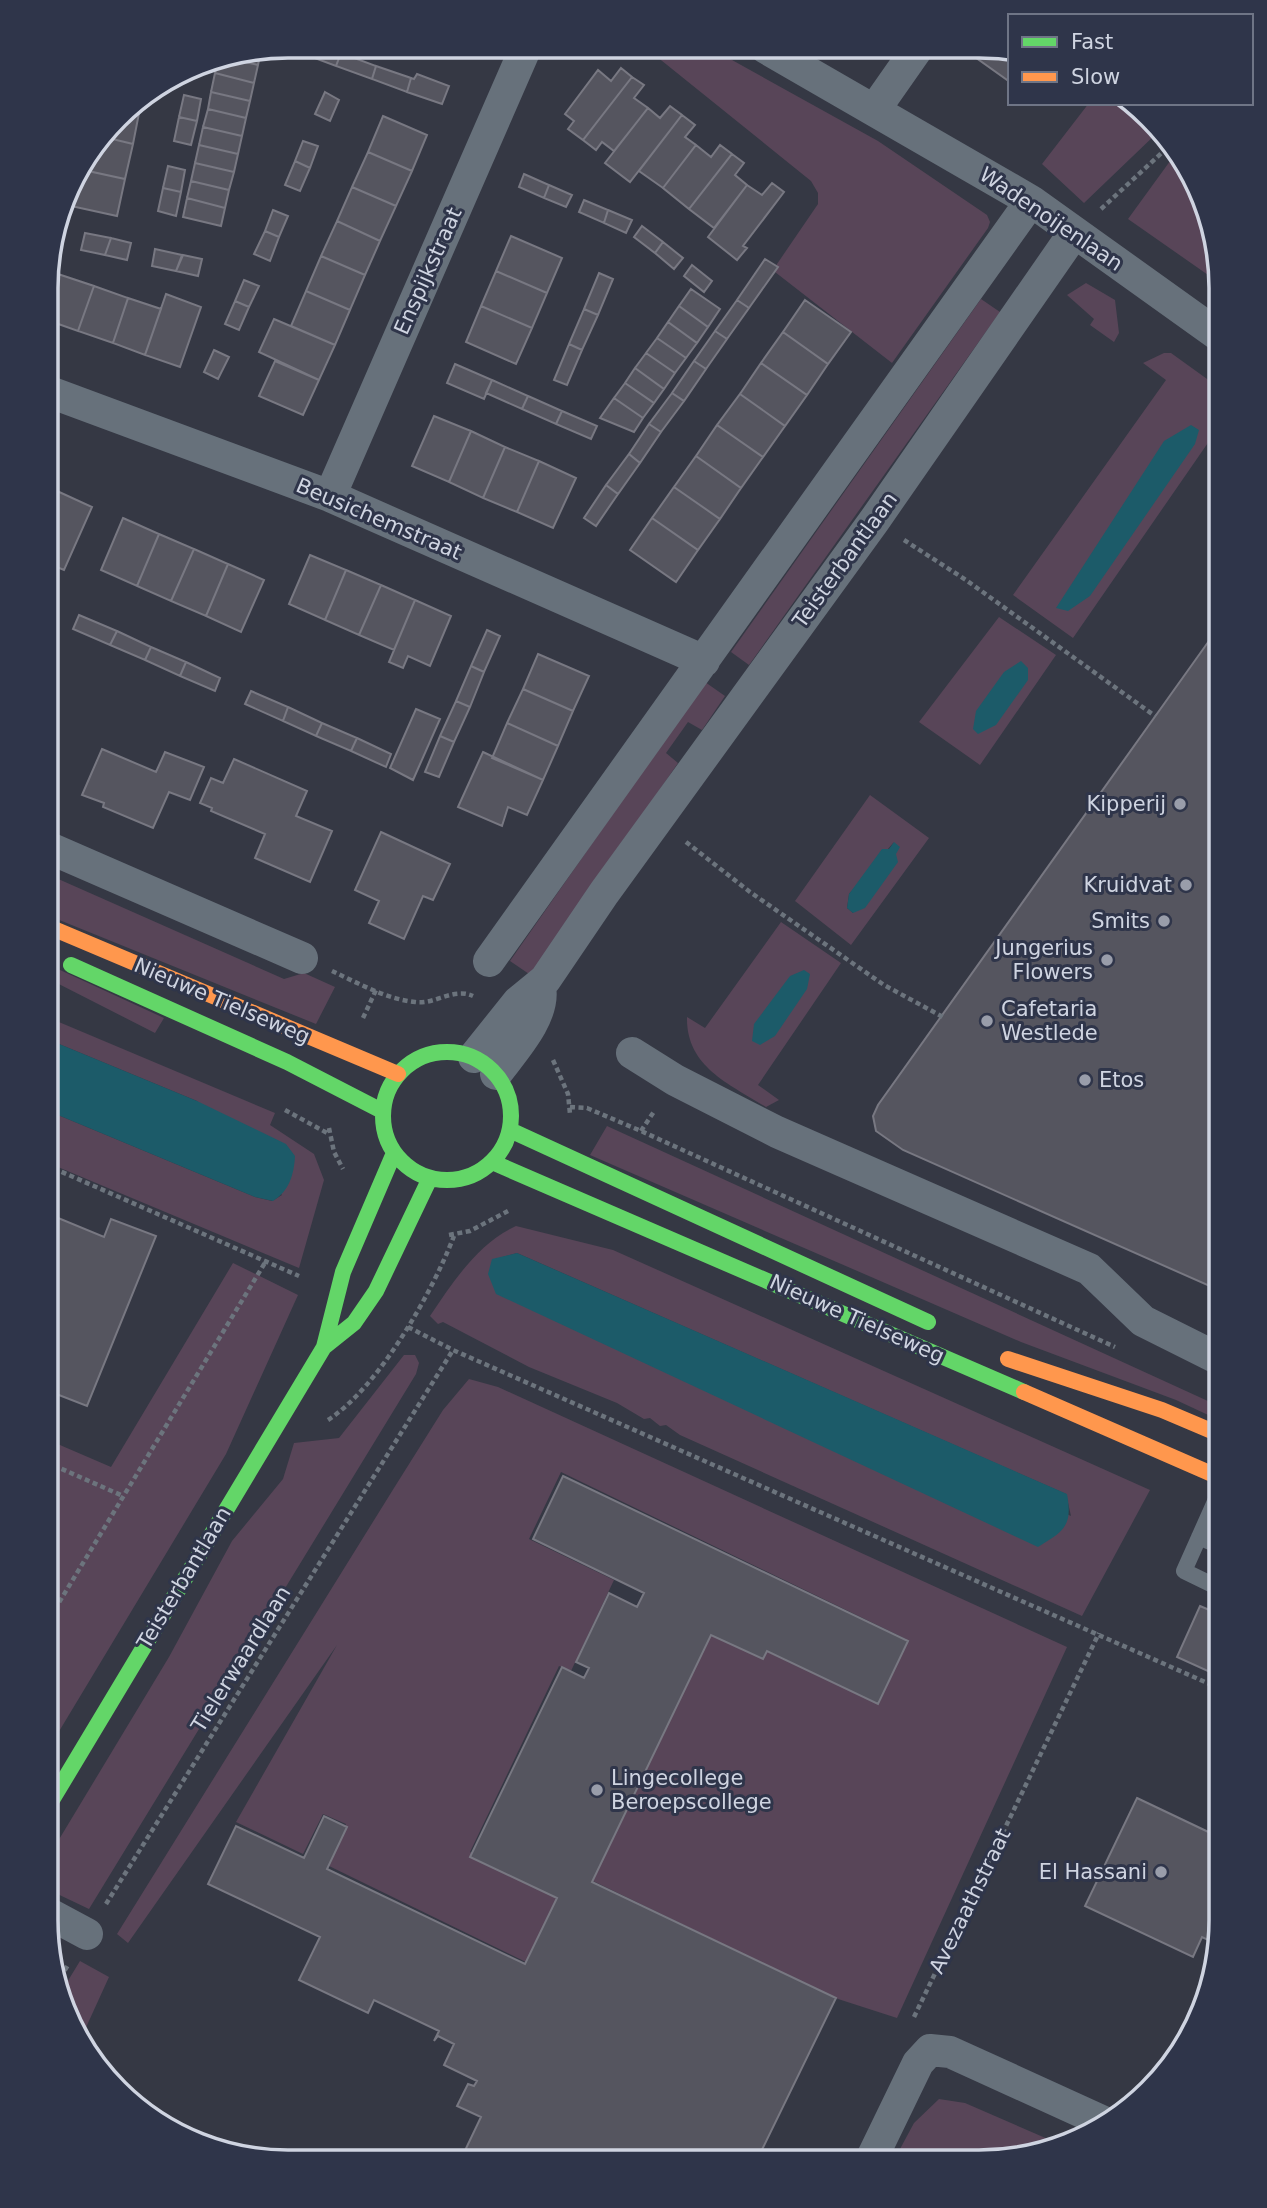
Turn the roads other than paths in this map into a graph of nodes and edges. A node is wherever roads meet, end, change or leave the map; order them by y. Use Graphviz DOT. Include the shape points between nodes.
graph roads {
  1 [pos="521,58"];
  2 [pos="784,58"];
  3 [pos="912,58"];
  4 [pos="875,110"];
  5 [pos="1031,201"];
  6 [pos="1074,233"];
  7 [pos="1209,328"];
  8 [pos="58,395"];
  9 [pos="330,496"];
  10 [pos="704,661"];
  11 [pos="58,852"];
  12 [pos="58,931"];
  13 [pos="302,958"];
  14 [pos="59,959"];
  15 [pos="489,961"];
  16 [pos="632,1053"];
  17 [pos="485,1066"];
  18 [pos="398,1074"];
  19 [pos="383,1111"];
  20 [pos="510,1130"];
  21 [pos="394,1153"];
  22 [pos="492,1162"];
  23 [pos="430,1178"];
  24 [pos="937,1326"];
  25 [pos="324,1347"];
  26 [pos="998,1354"];
  27 [pos="1209,1354"];
  28 [pos="1209,1430"];
  29 [pos="1209,1473"];
  30 [pos="1209,1515"];
  31 [pos="1199,1537"];
  32 [pos="1209,1542"];
  33 [pos="1209,1583"];
  34 [pos="58,1790"];
  35 [pos="58,1918"];
  36 [pos="87,1934"];
  37 [pos="1095,2118"];
  38 [pos="876,2150"];
  1 -- 9 [label="street, Enspijkstraat"];
  2 -- 4 [label="street, Wadenoijenlaan"];
  3 -- 4 [label="street"];
  4 -- 5 [label="street, Wadenoijenlaan"];
  5 -- 6 [label="street, Wadenoijenlaan"];
  5 -- 10 [label="street"];
  6 -- 7 [label="street, Wadenoijenlaan"];
  6 -- 17 [label="street, Teisterbantlaan" via="540,987 518,1002"];
  8 -- 9 [label="street, Beusichemstraat"];
  9 -- 10 [label="street, Beusichemstraat"];
  10 -- 15 [label="street"];
  11 -- 13 [label="street"];
  12 -- 18 [label="main road, Nieuwe Tielseweg"];
  14 -- 19 [label="main road, Nieuwe Tielseweg" via="287,1062"];
  16 -- 27 [label="street" via="777,1132 1089,1269 1143,1321"];
  17 -- 18 [label="main road" via="454,1052 433,1053 414,1060"];
  17 -- 20 [label="main road" via="508,1096"];
  18 -- 19 [label="main road" via="387,1091"];
  19 -- 21 [label="main road" via="383,1126"];
  20 -- 22 [label="main road"];
  20 -- 24 [label="main road, Nieuwe Tielseweg"];
  21 -- 23 [label="main road" via="410,1169"];
  21 -- 25 [label="main road, Teisterbantlaan" via="354,1238 330,1308"];
  22 -- 23 [label="main road" via="463,1178"];
  22 -- 29 [label="main road, Nieuwe Tielseweg"];
  23 -- 25 [label="main road, Teisterbantlaan" via="393,1259 353,1324"];
  25 -- 34 [label="main road, Teisterbantlaan"];
  26 -- 28 [label="main road"];
  30 -- 31 [label="lane"];
  31 -- 32 [label="lane"];
  31 -- 33 [label="lane" via="1184,1571"];
  35 -- 36 [label="street"];
  37 -- 38 [label="street" via="950,2052 930,2050 918,2063"];
}
